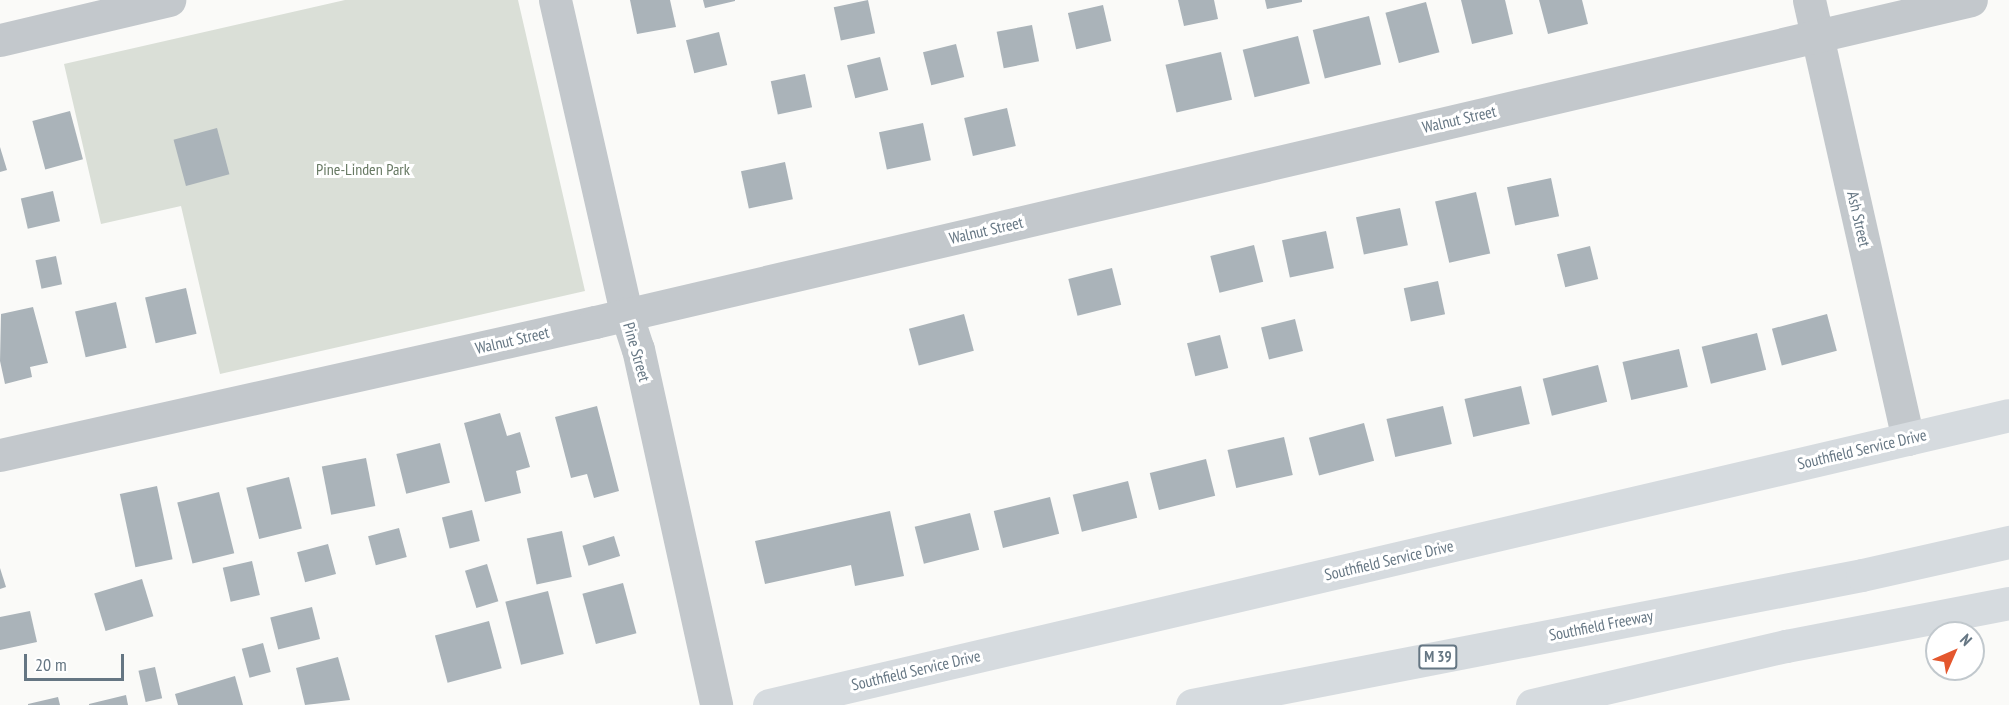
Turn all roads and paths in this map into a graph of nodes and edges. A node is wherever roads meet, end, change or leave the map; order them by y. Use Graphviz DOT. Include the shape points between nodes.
graph roads {
  1 [pos="169,0"];
  2 [pos="555,0"];
  3 [pos="1809,0"];
  4 [pos="1971,0"];
  5 [pos="1818,36"];
  6 [pos="0,40"];
  7 [pos="626,313"];
  8 [pos="2009,415"];
  9 [pos="1908,439"];
  10 [pos="0,455"];
  11 [pos="2009,542"];
  12 [pos="2009,603"];
  13 [pos="1786,646"];
  14 [pos="716,705"];
  15 [pos="769,705"];
  16 [pos="1192,705"];
  17 [pos="1532,705"];
  18 [pos="1621,705"];
  1 -- 6 [label="street"];
  2 -- 7 [label="street, Pine Street"];
  3 -- 5 [label="street, Ash Street"];
  4 -- 5 [label="street, Walnut Street"];
  5 -- 7 [label="street, Walnut Street"];
  5 -- 9 [label="street, Ash Street"];
  7 -- 10 [label="street, Walnut Street"];
  7 -- 14 [label="street, Pine Street" via="638,349"];
  8 -- 9 [label="main road, Southfield Service Drive"];
  9 -- 15 [label="main road, Southfield Service Drive"];
  11 -- 16 [label="main road, Southfield Freeway / M 39" via="1862,575"];
  12 -- 13 [label="main road"];
  13 -- 17 [label="main road"];
  13 -- 18 [label="main road"];
}
